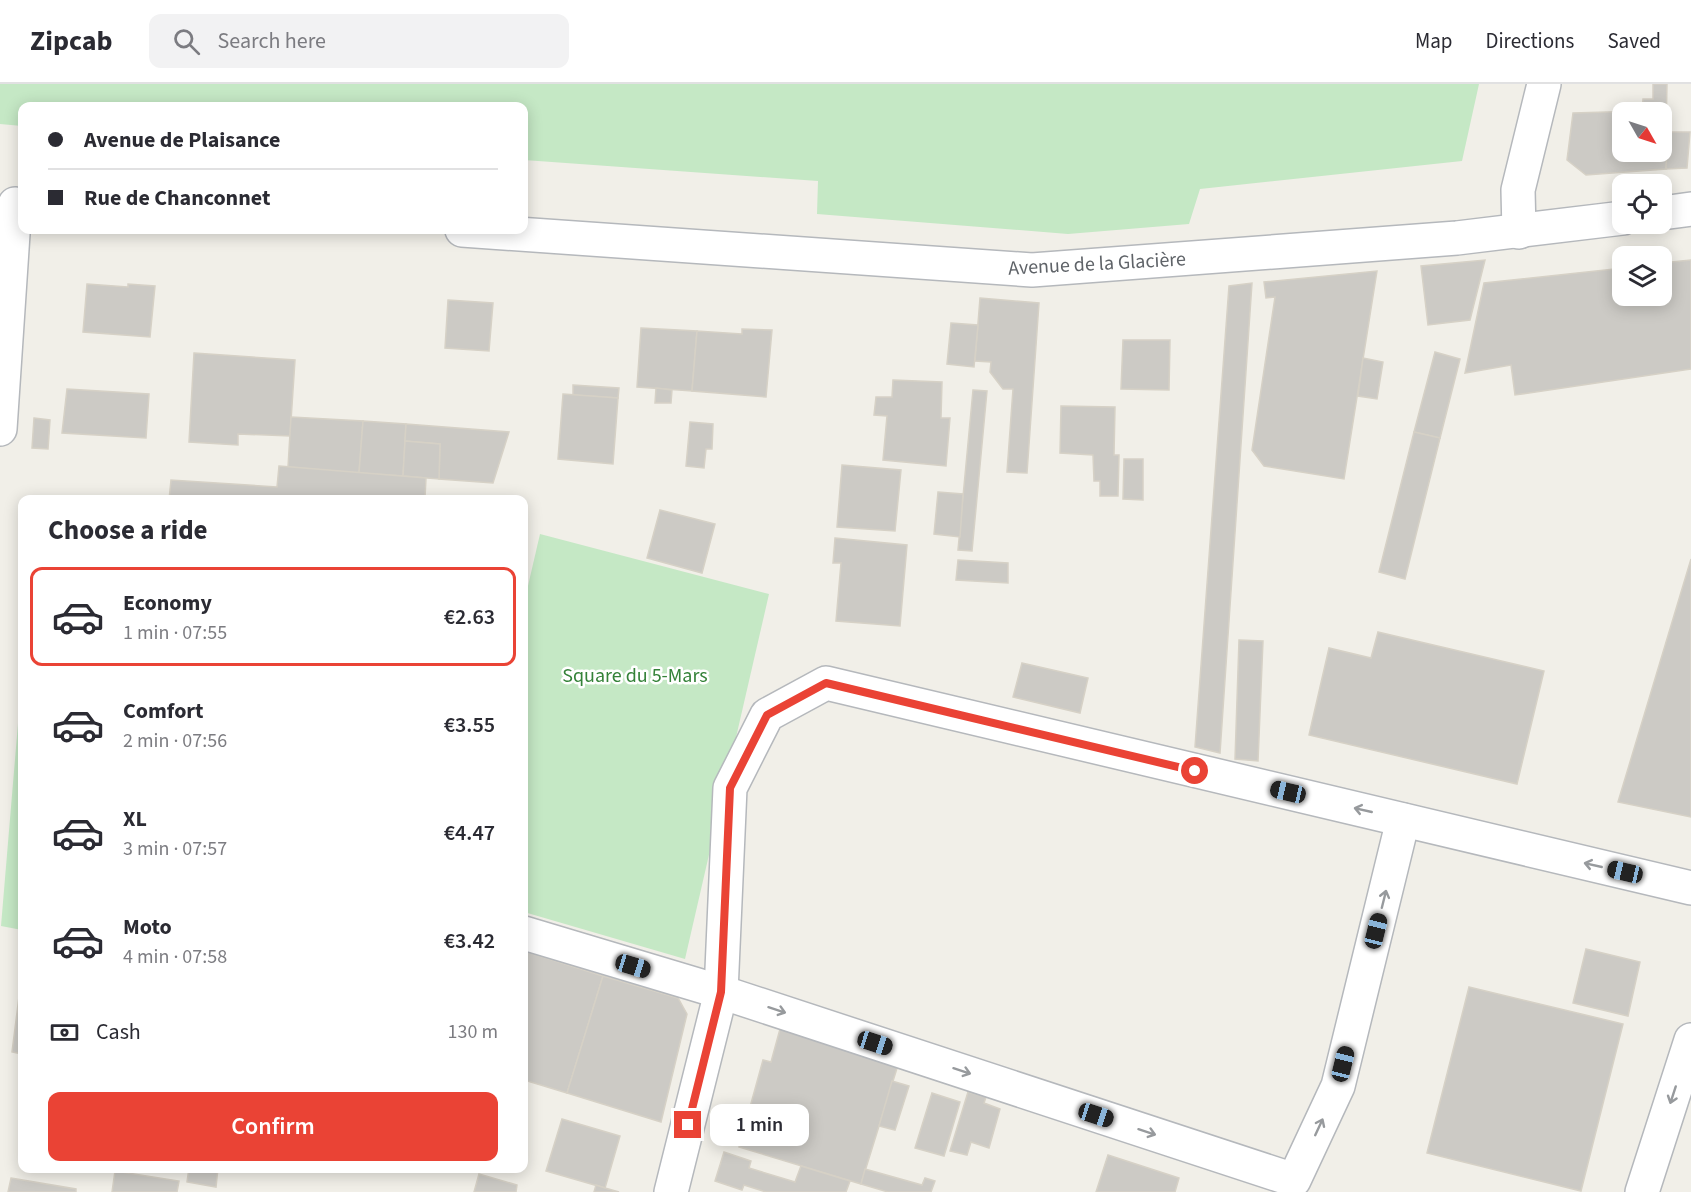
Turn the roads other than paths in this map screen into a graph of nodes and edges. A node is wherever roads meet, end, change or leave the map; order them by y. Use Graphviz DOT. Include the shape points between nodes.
graph roads {
  1 [pos="1544,84"];
  2 [pos="12,204"];
  3 [pos="1691,209"];
  4 [pos="1672,212"];
  5 [pos="1612,219"];
  6 [pos="1519,232"];
  7 [pos="519,234"];
  8 [pos="0,429"];
  9 [pos="1403,820"];
  10 [pos="1691,888"];
  11 [pos="528,934"];
  12 [pos="721,992"];
  13 [pos="1691,1040"];
  14 [pos="671,1192"];
  15 [pos="1642,1192"];
  1 -- 6 [label="street" via="1518,190"];
  2 -- 8 [label="street"];
  3 -- 4 [label="street"];
  5 -- 6 [label="street, Avenue de la Glacière"];
  6 -- 7 [label="street, Avenue de la Glacière" via="1032,270"];
  10 -- 9 [label="street, one-way"];
  9 -- 12 [label="street, one-way" via="826,683 767,715 730,788"];
  12 -- 9 [label="street, one-way" via="1294,1180 1338,1086"];
  11 -- 12 [label="street"];
  12 -- 14 [label="street"];
  13 -- 15 [label="street, one-way"];
}
